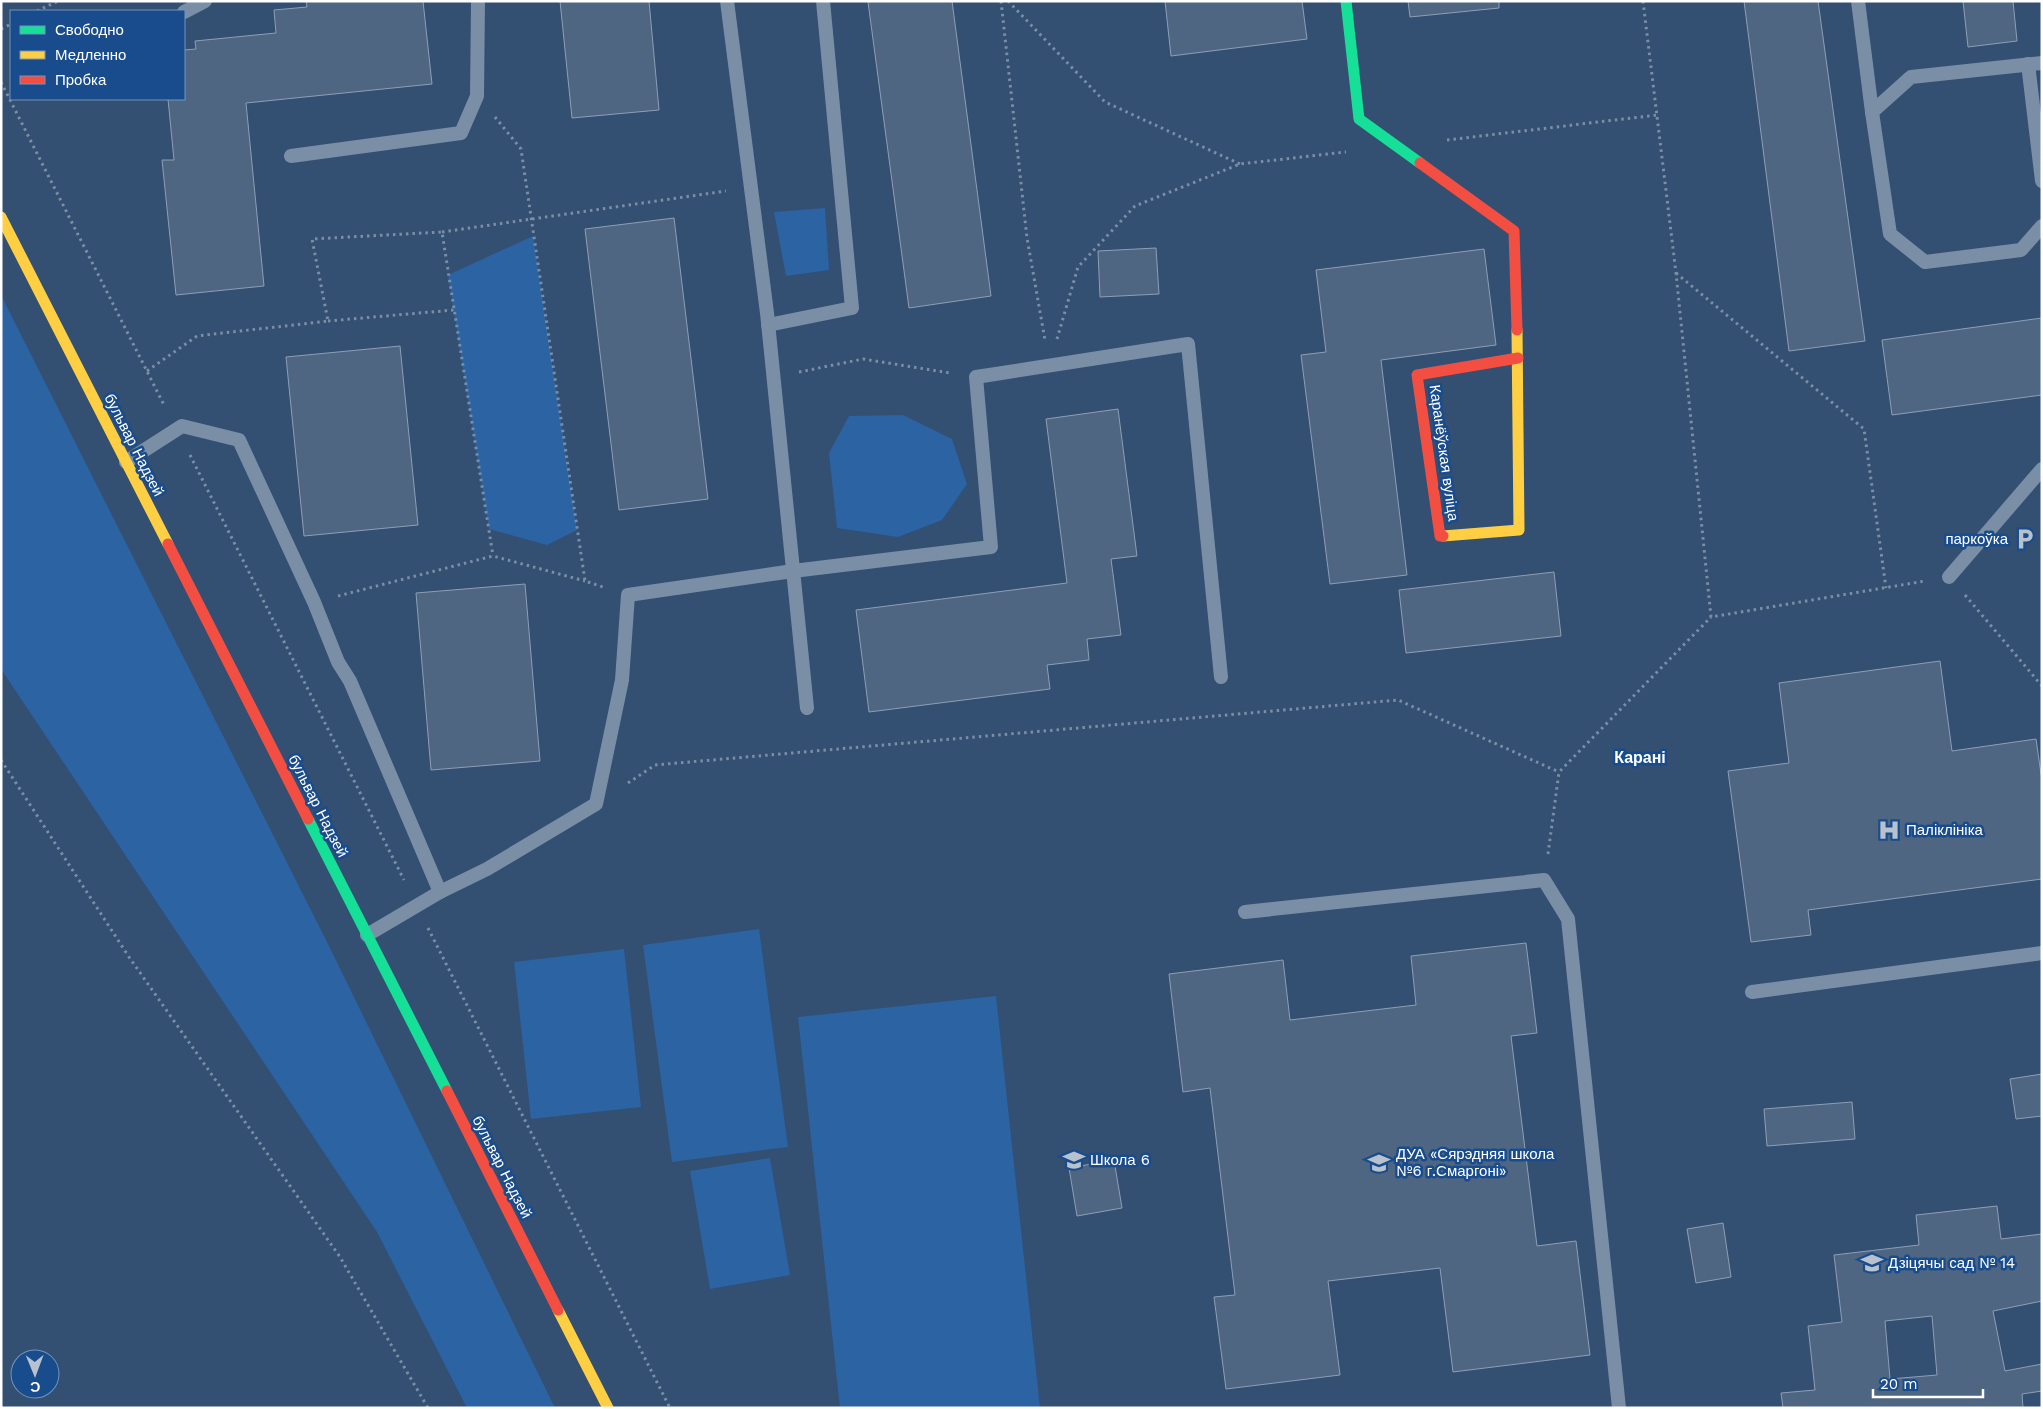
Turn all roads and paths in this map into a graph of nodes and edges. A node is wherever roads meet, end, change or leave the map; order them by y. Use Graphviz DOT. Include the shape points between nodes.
graph roads {
  1 [pos="58,1"];
  2 [pos="205,1"];
  3 [pos="478,1"];
  4 [pos="727,1"];
  5 [pos="823,1"];
  6 [pos="1001,1"];
  7 [pos="1008,1"];
  8 [pos="1346,1"];
  9 [pos="1643,1"];
  10 [pos="1858,1"];
  11 [pos="40,10"];
  12 [pos="185,11"];
  13 [pos="2035,64"];
  14 [pos="1,82"];
  15 [pos="477,96"];
  16 [pos="10,100"];
  17 [pos="10,100"];
  18 [pos="1872,112"];
  19 [pos="1657,115"];
  20 [pos="1445,140"];
  21 [pos="1348,152"];
  22 [pos="291,156"];
  23 [pos="1240,164"];
  24 [pos="2042,181"];
  25 [pos="751,188"];
  26 [pos="1,217"];
  27 [pos="531,219"];
  28 [pos="2042,226"];
  29 [pos="442,232"];
  30 [pos="1676,274"];
  31 [pos="454,310"];
  32 [pos="328,321"];
  33 [pos="768,325"];
  34 [pos="1518,358"];
  35 [pos="1049,366"];
  36 [pos="147,371"];
  37 [pos="976,377"];
  38 [pos="774,378"];
  39 [pos="177,430"];
  40 [pos="126,462"];
  41 [pos="2042,469"];
  42 [pos="493,556"];
  43 [pos="793,571"];
  44 [pos="1949,577"];
  45 [pos="584,581"];
  46 [pos="1886,588"];
  47 [pos="628,595"];
  48 [pos="314,602"];
  49 [pos="1711,617"];
  50 [pos="1221,678"];
  51 [pos="2042,686"];
  52 [pos="807,708"];
  53 [pos="1,760"];
  54 [pos="1559,772"];
  55 [pos="596,804"];
  56 [pos="1544,880"];
  57 [pos="440,892"];
  58 [pos="417,906"];
  59 [pos="1245,912"];
  60 [pos="367,935"];
  61 [pos="2042,953"];
  62 [pos="1752,992"];
  63 [pos="428,1408"];
  64 [pos="608,1408"];
  65 [pos="670,1408"];
  66 [pos="1620,1408"];
  1 -- 11 [label="path"];
  2 -- 12 [label="lane"];
  3 -- 15 [label="lane"];
  4 -- 25 [label="lane"];
  5 -- 33 [label="lane" via="852,308"];
  6 -- 35 [label="path" via="1028,238"];
  7 -- 23 [label="path" via="1105,102"];
  8 -- 34 [label="street, Каранёўская вуліца" via="1359,119 1514,231"];
  9 -- 19 [label="path"];
  10 -- 18 [label="lane"];
  13 -- 18 [label="lane" via="1911,77"];
  13 -- 24 [label="lane"];
  14 -- 17 [label="path"];
  15 -- 22 [label="lane" via="462,133"];
  15 -- 27 [label="path" via="521,149"];
  16 -- 36 [label="path"];
  18 -- 28 [label="lane" via="1890,234 1925,262 2021,250"];
  19 -- 20 [label="path"];
  19 -- 30 [label="path"];
  21 -- 23 [label="path"];
  23 -- 35 [label="path" via="1135,206 1078,268"];
  25 -- 27 [label="path"];
  25 -- 33 [label="lane"];
  26 -- 40 [label="street, бульвар Надзей"];
  27 -- 29 [label="path"];
  27 -- 45 [label="path"];
  29 -- 31 [label="path"];
  29 -- 32 [label="path" via="312,239"];
  30 -- 46 [label="path" via="1864,429"];
  30 -- 49 [label="path"];
  31 -- 32 [label="path"];
  31 -- 42 [label="path"];
  32 -- 36 [label="path" via="197,336"];
  33 -- 38 [label="lane"];
  34 -- 34 [label="street, Каранёўская вуліца" via="1418,376 1440,536 1520,530"];
  35 -- 37 [label="lane"];
  35 -- 50 [label="lane" via="1188,344"];
  36 -- 39 [label="path"];
  37 -- 38 [label="path" via="863,359"];
  37 -- 43 [label="lane" via="991,548"];
  38 -- 43 [label="lane"];
  39 -- 40 [label="lane"];
  39 -- 48 [label="lane" via="182,426 239,440"];
  39 -- 58 [label="path"];
  40 -- 60 [label="street, бульвар Надзей"];
  41 -- 44 [label="lane"];
  42 -- 45 [label="path"];
  42 -- 48 [label="path"];
  43 -- 47 [label="lane"];
  43 -- 52 [label="lane"];
  44 -- 46 [label="path"];
  44 -- 51 [label="path"];
  45 -- 47 [label="path"];
  46 -- 49 [label="path"];
  47 -- 55 [label="lane" via="622,680"];
  48 -- 57 [label="lane"];
  49 -- 54 [label="path"];
  53 -- 63 [label="path" via="129,957 340,1256"];
  54 -- 55 [label="path" via="1398,700 655,765"];
  54 -- 56 [label="path"];
  55 -- 57 [label="lane" via="487,870"];
  56 -- 59 [label="lane"];
  56 -- 66 [label="lane" via="1568,919"];
  57 -- 58 [label="lane"];
  58 -- 60 [label="lane"];
  58 -- 65 [label="path"];
  60 -- 64 [label="street, бульвар Надзей"];
  61 -- 62 [label="lane"];
}
